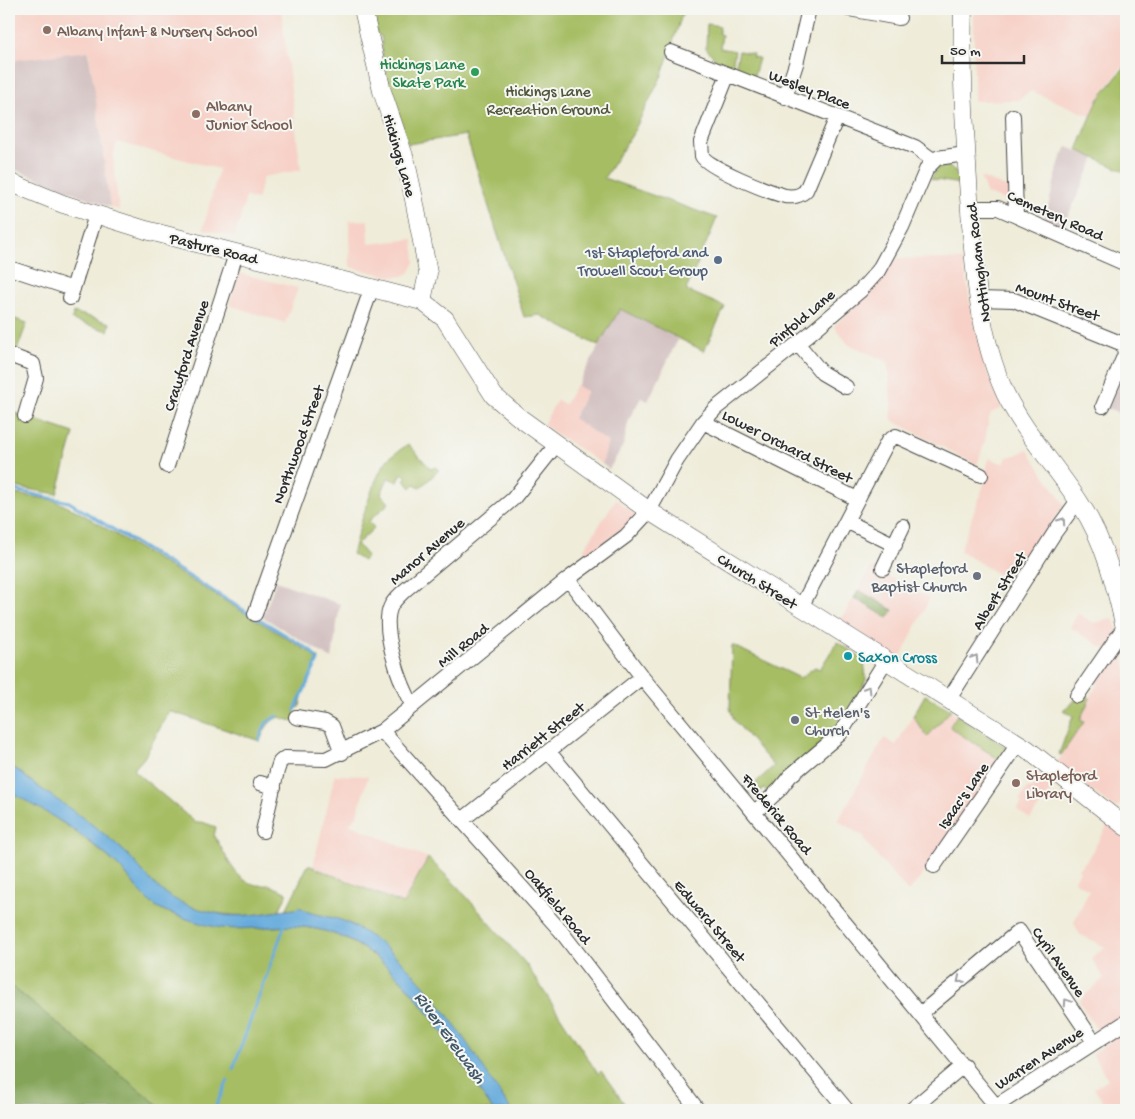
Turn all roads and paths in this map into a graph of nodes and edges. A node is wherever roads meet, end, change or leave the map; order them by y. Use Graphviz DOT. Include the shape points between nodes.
graph roads {
  1 [pos="363,9"];
  2 [pos="809,9"];
  3 [pos="849,9"];
  4 [pos="964,9"];
  5 [pos="890,14"];
  6 [pos="671,52"];
  7 [pos="728,74"];
  8 [pos="785,97"];
  9 [pos="1011,112"];
  10 [pos="837,117"];
  11 [pos="966,154"];
  12 [pos="934,160"];
  13 [pos="9,182"];
  14 [pos="970,208"];
  15 [pos="96,215"];
  16 [pos="1016,215"];
  17 [pos="236,254"];
  18 [pos="1126,264"];
  19 [pos="9,268"];
  20 [pos="372,287"];
  21 [pos="979,299"];
  22 [pos="422,301"];
  23 [pos="798,344"];
  24 [pos="9,355"];
  25 [pos="844,381"];
  26 [pos="1103,406"];
  27 [pos="24,416"];
  28 [pos="703,422"];
  29 [pos="556,445"];
  30 [pos="167,466"];
  31 [pos="981,475"];
  32 [pos="857,499"];
  33 [pos="1079,502"];
  34 [pos="649,511"];
  35 [pos="846,522"];
  36 [pos="903,526"];
  37 [pos="895,545"];
  38 [pos="883,568"];
  39 [pos="568,579"];
  40 [pos="1120,583"];
  41 [pos="801,607"];
  42 [pos="255,614"];
  43 [pos="1126,629"];
  44 [pos="886,660"];
  45 [pos="642,677"];
  46 [pos="1077,696"];
  47 [pos="949,699"];
  48 [pos="413,706"];
  49 [pos="296,718"];
  50 [pos="382,731"];
  51 [pos="1018,744"];
  52 [pos="550,752"];
  53 [pos="342,753"];
  54 [pos="754,812"];
  55 [pos="462,820"];
  56 [pos="1126,827"];
  57 [pos="262,831"];
  58 [pos="934,866"];
  59 [pos="920,1014"];
  60 [pos="1126,1022"];
  61 [pos="1094,1042"];
  62 [pos="964,1066"];
  63 [pos="698,1110"];
  64 [pos="847,1110"];
  65 [pos="911,1110"];
  1 -- 22 [label="main road, Hickings Lane" via="382,91 406,162 413,194 428,273"];
  2 -- 8 [label="street"];
  3 -- 5 [label="street"];
  4 -- 11 [label="main road, Nottingham Road" via="962,101"];
  6 -- 7 [label="street, Wesley Place"];
  7 -- 8 [label="street, Wesley Place"];
  7 -- 10 [label="street" via="701,142 702,156 715,168 785,196 798,195 806,190"];
  8 -- 10 [label="street, Wesley Place"];
  9 -- 16 [label="street"];
  10 -- 12 [label="street, Wesley Place" via="920,149"];
  11 -- 12 [label="street"];
  11 -- 14 [label="main road, Nottingham Road"];
  12 -- 23 [label="street, Pinfold Lane" via="921,178 884,262 860,290"];
  13 -- 15 [label="main road, Pasture Road"];
  14 -- 16 [label="street, Cemetery Road" via="994,206"];
  14 -- 21 [label="main road, Nottingham Road"];
  15 -- 17 [label="main road, Pasture Road"];
  15 -- 19 [label="street" via="71,293"];
  16 -- 18 [label="street, Cemetery Road"];
  17 -- 20 [label="main road, Pasture Road"];
  17 -- 30 [label="street, Crawford Avenue"];
  20 -- 22 [label="main road, Pasture Road"];
  20 -- 42 [label="street, Northwood Street"];
  21 -- 26 [label="street, Mount Street" via="1014,300 1123,344 1125,354"];
  21 -- 33 [label="main road, Nottingham Road" via="987,339 1004,391 1029,433"];
  22 -- 29 [label="main road, Church Street" via="445,319 482,380 501,404"];
  23 -- 25 [label="street" via="822,373"];
  23 -- 28 [label="street, Pinfold Lane" via="716,408"];
  24 -- 27 [label="street" via="33,364 36,371"];
  28 -- 32 [label="street, Lower Orchard Street"];
  28 -- 34 [label="street, Pinfold Lane" via="677,460"];
  29 -- 34 [label="main road, Church Street"];
  29 -- 48 [label="street, Manor Avenue" via="513,499 391,605 388,618 392,651 401,682"];
  31 -- 32 [label="street" via="896,436 888,440"];
  32 -- 35 [label="street"];
  33 -- 40 [label="main road, Nottingham Road"];
  47 -- 33 [label="street, Albert Street, one-way" via="1055,532"];
  34 -- 39 [label="street, Mill Road" via="626,536"];
  34 -- 41 [label="main road, Church Street"];
  35 -- 37 [label="street"];
  35 -- 41 [label="street"];
  36 -- 37 [label="street"];
  37 -- 38 [label="street"];
  39 -- 45 [label="street, Frederick Road"];
  39 -- 48 [label="street, Mill Road"];
  40 -- 43 [label="main road, Nottingham Road"];
  41 -- 44 [label="main road, Church Street"];
  43 -- 46 [label="street"];
  44 -- 47 [label="main road, Church Street"];
  54 -- 44 [label="street, one-way" via="840,734"];
  45 -- 52 [label="street, Harriett Street"];
  45 -- 54 [label="street, Frederick Road"];
  47 -- 51 [label="main road, Church Street"];
  48 -- 50 [label="street, Mill Road"];
  49 -- 53 [label="street" via="332,726"];
  50 -- 53 [label="street, Mill Road"];
  50 -- 55 [label="street, Oakfield Road"];
  51 -- 56 [label="main road, Church Street"];
  51 -- 58 [label="street, Isaac's Lane"];
  52 -- 55 [label="street, Harriett Street"];
  52 -- 64 [label="street, Edward Street"];
  53 -- 57 [label="street, Mill Road" via="317,761 291,756 280,762 267,785"];
  54 -- 59 [label="street, Frederick Road"];
  55 -- 63 [label="street, Oakfield Road" via="560,930"];
  61 -- 59 [label="street, Cyril Avenue, one-way" via="1020,931"];
  59 -- 62 [label="street, Frederick Road"];
  60 -- 61 [label="street, Warren Avenue"];
  61 -- 62 [label="street, Warren Avenue" via="996,1106"];
  62 -- 65 [label="street"];
}
